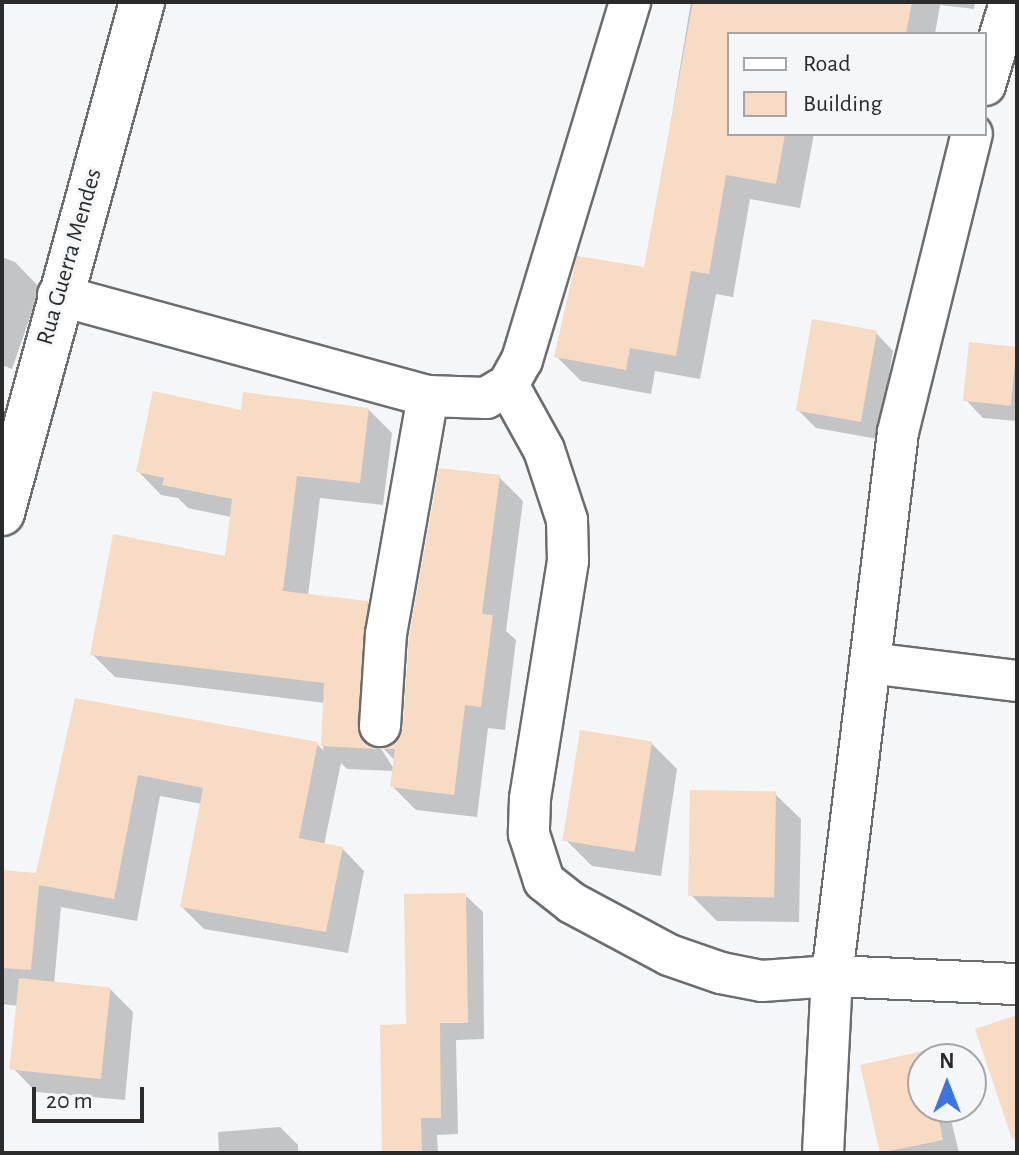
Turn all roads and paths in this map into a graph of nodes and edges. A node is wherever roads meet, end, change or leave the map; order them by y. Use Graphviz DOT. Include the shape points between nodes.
graph roads {
  1 [pos="142,2"];
  2 [pos="630,2"];
  3 [pos="1010,2"];
  4 [pos="987,78"];
  5 [pos="972,136"];
  6 [pos="58,295"];
  7 [pos="508,385"];
  8 [pos="428,396"];
  9 [pos="2,513"];
  10 [pos="870,663"];
  11 [pos="1017,681"];
  12 [pos="380,726"];
  13 [pos="832,976"];
  14 [pos="1017,984"];
  15 [pos="823,1153"];
  1 -- 6 [label="street, Rua Guerra Mendes"];
  2 -- 7 [label="street" via="522,360"];
  3 -- 4 [label="street"];
  5 -- 10 [label="street" via="898,432"];
  6 -- 8 [label="street"];
  6 -- 9 [label="street, Rua Guerra Mendes"];
  7 -- 8 [label="street" via="486,398"];
  7 -- 13 [label="street" via="544,450 567,520 568,561 530,799 529,834 544,881 572,903 669,955 721,973 762,981"];
  8 -- 12 [label="street" via="386,634"];
  10 -- 11 [label="street"];
  10 -- 13 [label="street"];
  13 -- 14 [label="street"];
  13 -- 15 [label="street"];
}
